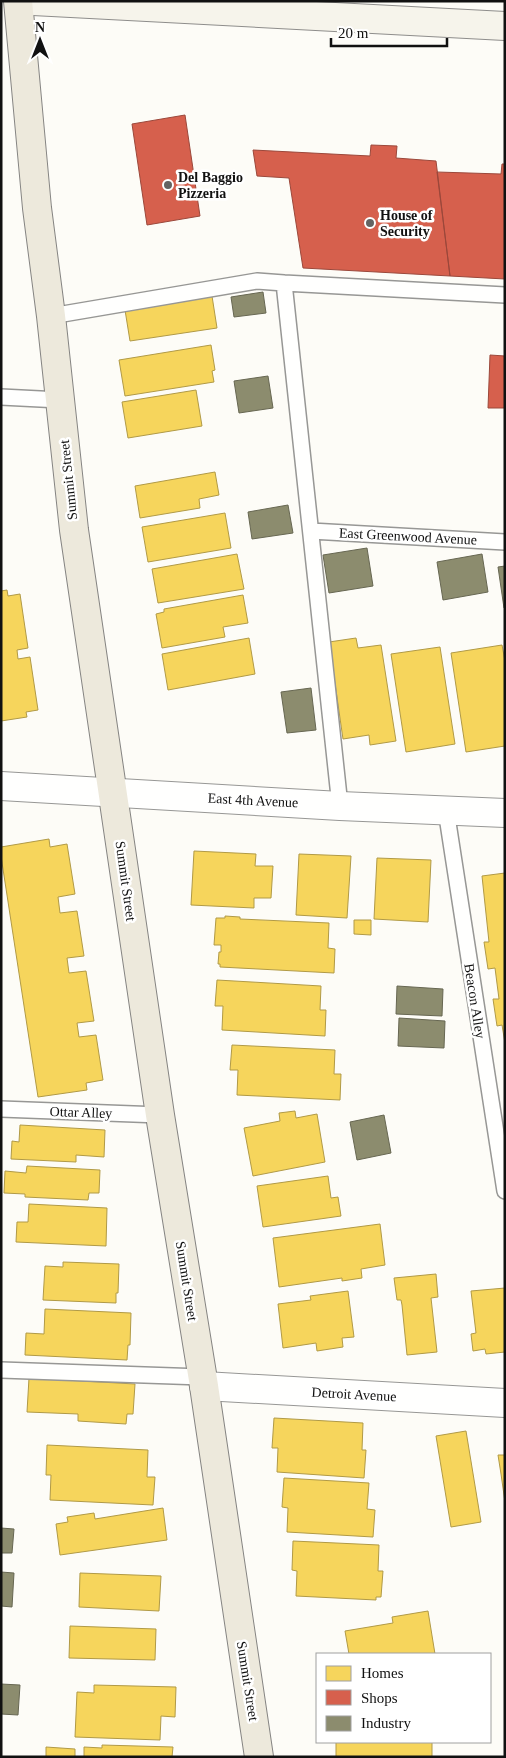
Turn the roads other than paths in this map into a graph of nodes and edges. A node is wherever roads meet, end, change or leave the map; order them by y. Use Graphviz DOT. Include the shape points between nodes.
graph roads {
  1 [pos="18,1"];
  2 [pos="33,1"];
  3 [pos="505,26"];
  4 [pos="284,283"];
  5 [pos="505,295"];
  6 [pos="51,316"];
  7 [pos="1,397"];
  8 [pos="60,400"];
  9 [pos="311,531"];
  10 [pos="505,542"];
  11 [pos="1,786"];
  12 [pos="113,792"];
  13 [pos="340,806"];
  14 [pos="446,810"];
  15 [pos="505,813"];
  16 [pos="498,1106"];
  17 [pos="1,1109"];
  18 [pos="160,1115"];
  19 [pos="505,1191"];
  20 [pos="1,1370"];
  21 [pos="203,1381"];
  22 [pos="505,1403"];
  23 [pos="259,1757"];
  1 -- 6 [label="main road, Summit Street" via="37,208"];
  2 -- 3 [label="main road"];
  4 -- 5 [label="lane"];
  4 -- 6 [label="lane" via="257,281"];
  4 -- 9 [label="lane"];
  6 -- 8 [label="main road, Summit Street"];
  7 -- 8 [label="lane"];
  8 -- 12 [label="main road, Summit Street" via="74,530"];
  9 -- 10 [label="lane, East Greenwood Avenue"];
  9 -- 13 [label="lane"];
  11 -- 12 [label="street, East 4th Avenue"];
  12 -- 13 [label="street, East 4th Avenue"];
  12 -- 18 [label="main road, Summit Street"];
  13 -- 14 [label="street, East 4th Avenue"];
  14 -- 15 [label="street, East 4th Avenue"];
  14 -- 16 [label="lane, Beacon Alley"];
  16 -- 19 [label="lane, Beacon Alley"];
  17 -- 18 [label="lane, Ottar Alley"];
  18 -- 21 [label="main road, Summit Street"];
  20 -- 21 [label="lane"];
  21 -- 22 [label="street, Detroit Avenue"];
  21 -- 23 [label="main road, Summit Street"];
}
